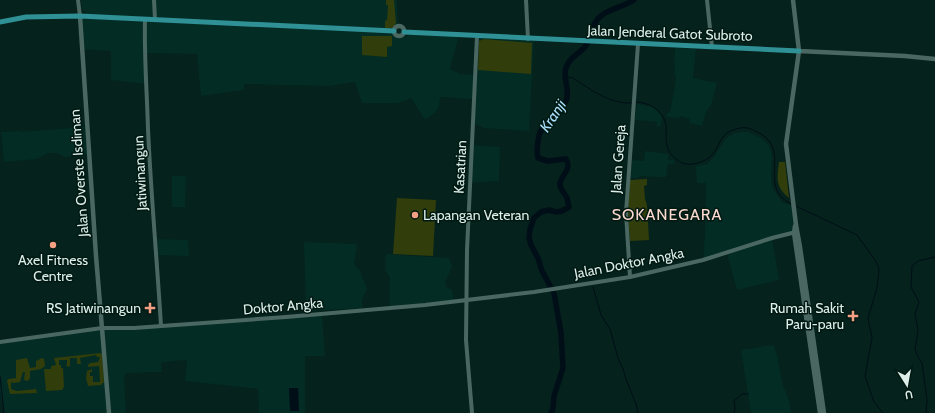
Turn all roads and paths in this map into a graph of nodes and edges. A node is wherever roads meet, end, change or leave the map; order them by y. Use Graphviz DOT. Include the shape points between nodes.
graph roads {
  1 [pos="78,0"];
  2 [pos="154,0"];
  3 [pos="526,0"];
  4 [pos="707,0"];
  5 [pos="793,0"];
  6 [pos="80,16"];
  7 [pos="145,19"];
  8 [pos="155,20"];
  9 [pos="0,22"];
  10 [pos="394,31"];
  11 [pos="404,32"];
  12 [pos="477,36"];
  13 [pos="528,39"];
  14 [pos="638,44"];
  15 [pos="712,47"];
  16 [pos="799,51"];
  17 [pos="935,59"];
  18 [pos="796,233"];
  19 [pos="630,277"];
  20 [pos="466,300"];
  21 [pos="161,326"];
  22 [pos="102,328"];
  23 [pos="0,342"];
  24 [pos="818,388"];
  25 [pos="109,413"];
  26 [pos="472,413"];
  27 [pos="820,413"];
  28 [pos="824,413"];
  1 -- 6 [label="street"];
  2 -- 8 [label="street"];
  3 -- 13 [label="street"];
  4 -- 15 [label="street"];
  5 -- 16 [label="main road"];
  6 -- 7 [label="main road"];
  6 -- 9 [label="main road" via="26,17"];
  6 -- 22 [label="main road, Jalan Overste Isdiman"];
  7 -- 8 [label="main road"];
  7 -- 21 [label="street, Jatiwinangun" via="145,82"];
  8 -- 10 [label="main road"];
  10 -- 11 [label="main road" via="398,36 402,36"];
  11 -- 12 [label="main road, Jalan Jenderal Gatot Subroto"];
  12 -- 13 [label="main road, Jalan Jenderal Gatot Subroto"];
  12 -- 20 [label="street, Kasatrian"];
  13 -- 14 [label="main road, Jalan Jenderal Gatot Subroto"];
  14 -- 15 [label="main road, Jalan Jenderal Gatot Subroto"];
  14 -- 19 [label="street, Jalan Gereja" via="626,213"];
  15 -- 16 [label="main road, Jalan Jenderal Gatot Subroto"];
  16 -- 17 [label="main road, Jalan Jenderal Gatot Subroto"];
  16 -- 18 [label="main road" via="787,139"];
  18 -- 19 [label="street, Jalan Doktor Angka" via="703,260"];
  18 -- 24 [label="main road"];
  19 -- 20 [label="street, Jalan Doktor Angka"];
  20 -- 21 [label="street, Doktor Angka"];
  20 -- 26 [label="street, Kasatrian" via="467,359"];
  21 -- 22 [label="street, Doktor Angka"];
  22 -- 23 [label="street, Doktor Angka"];
  22 -- 25 [label="main road, Jalan Overste Isdiman"];
  24 -- 27 [label="main road"];
  24 -- 28 [label="main road"];
}
